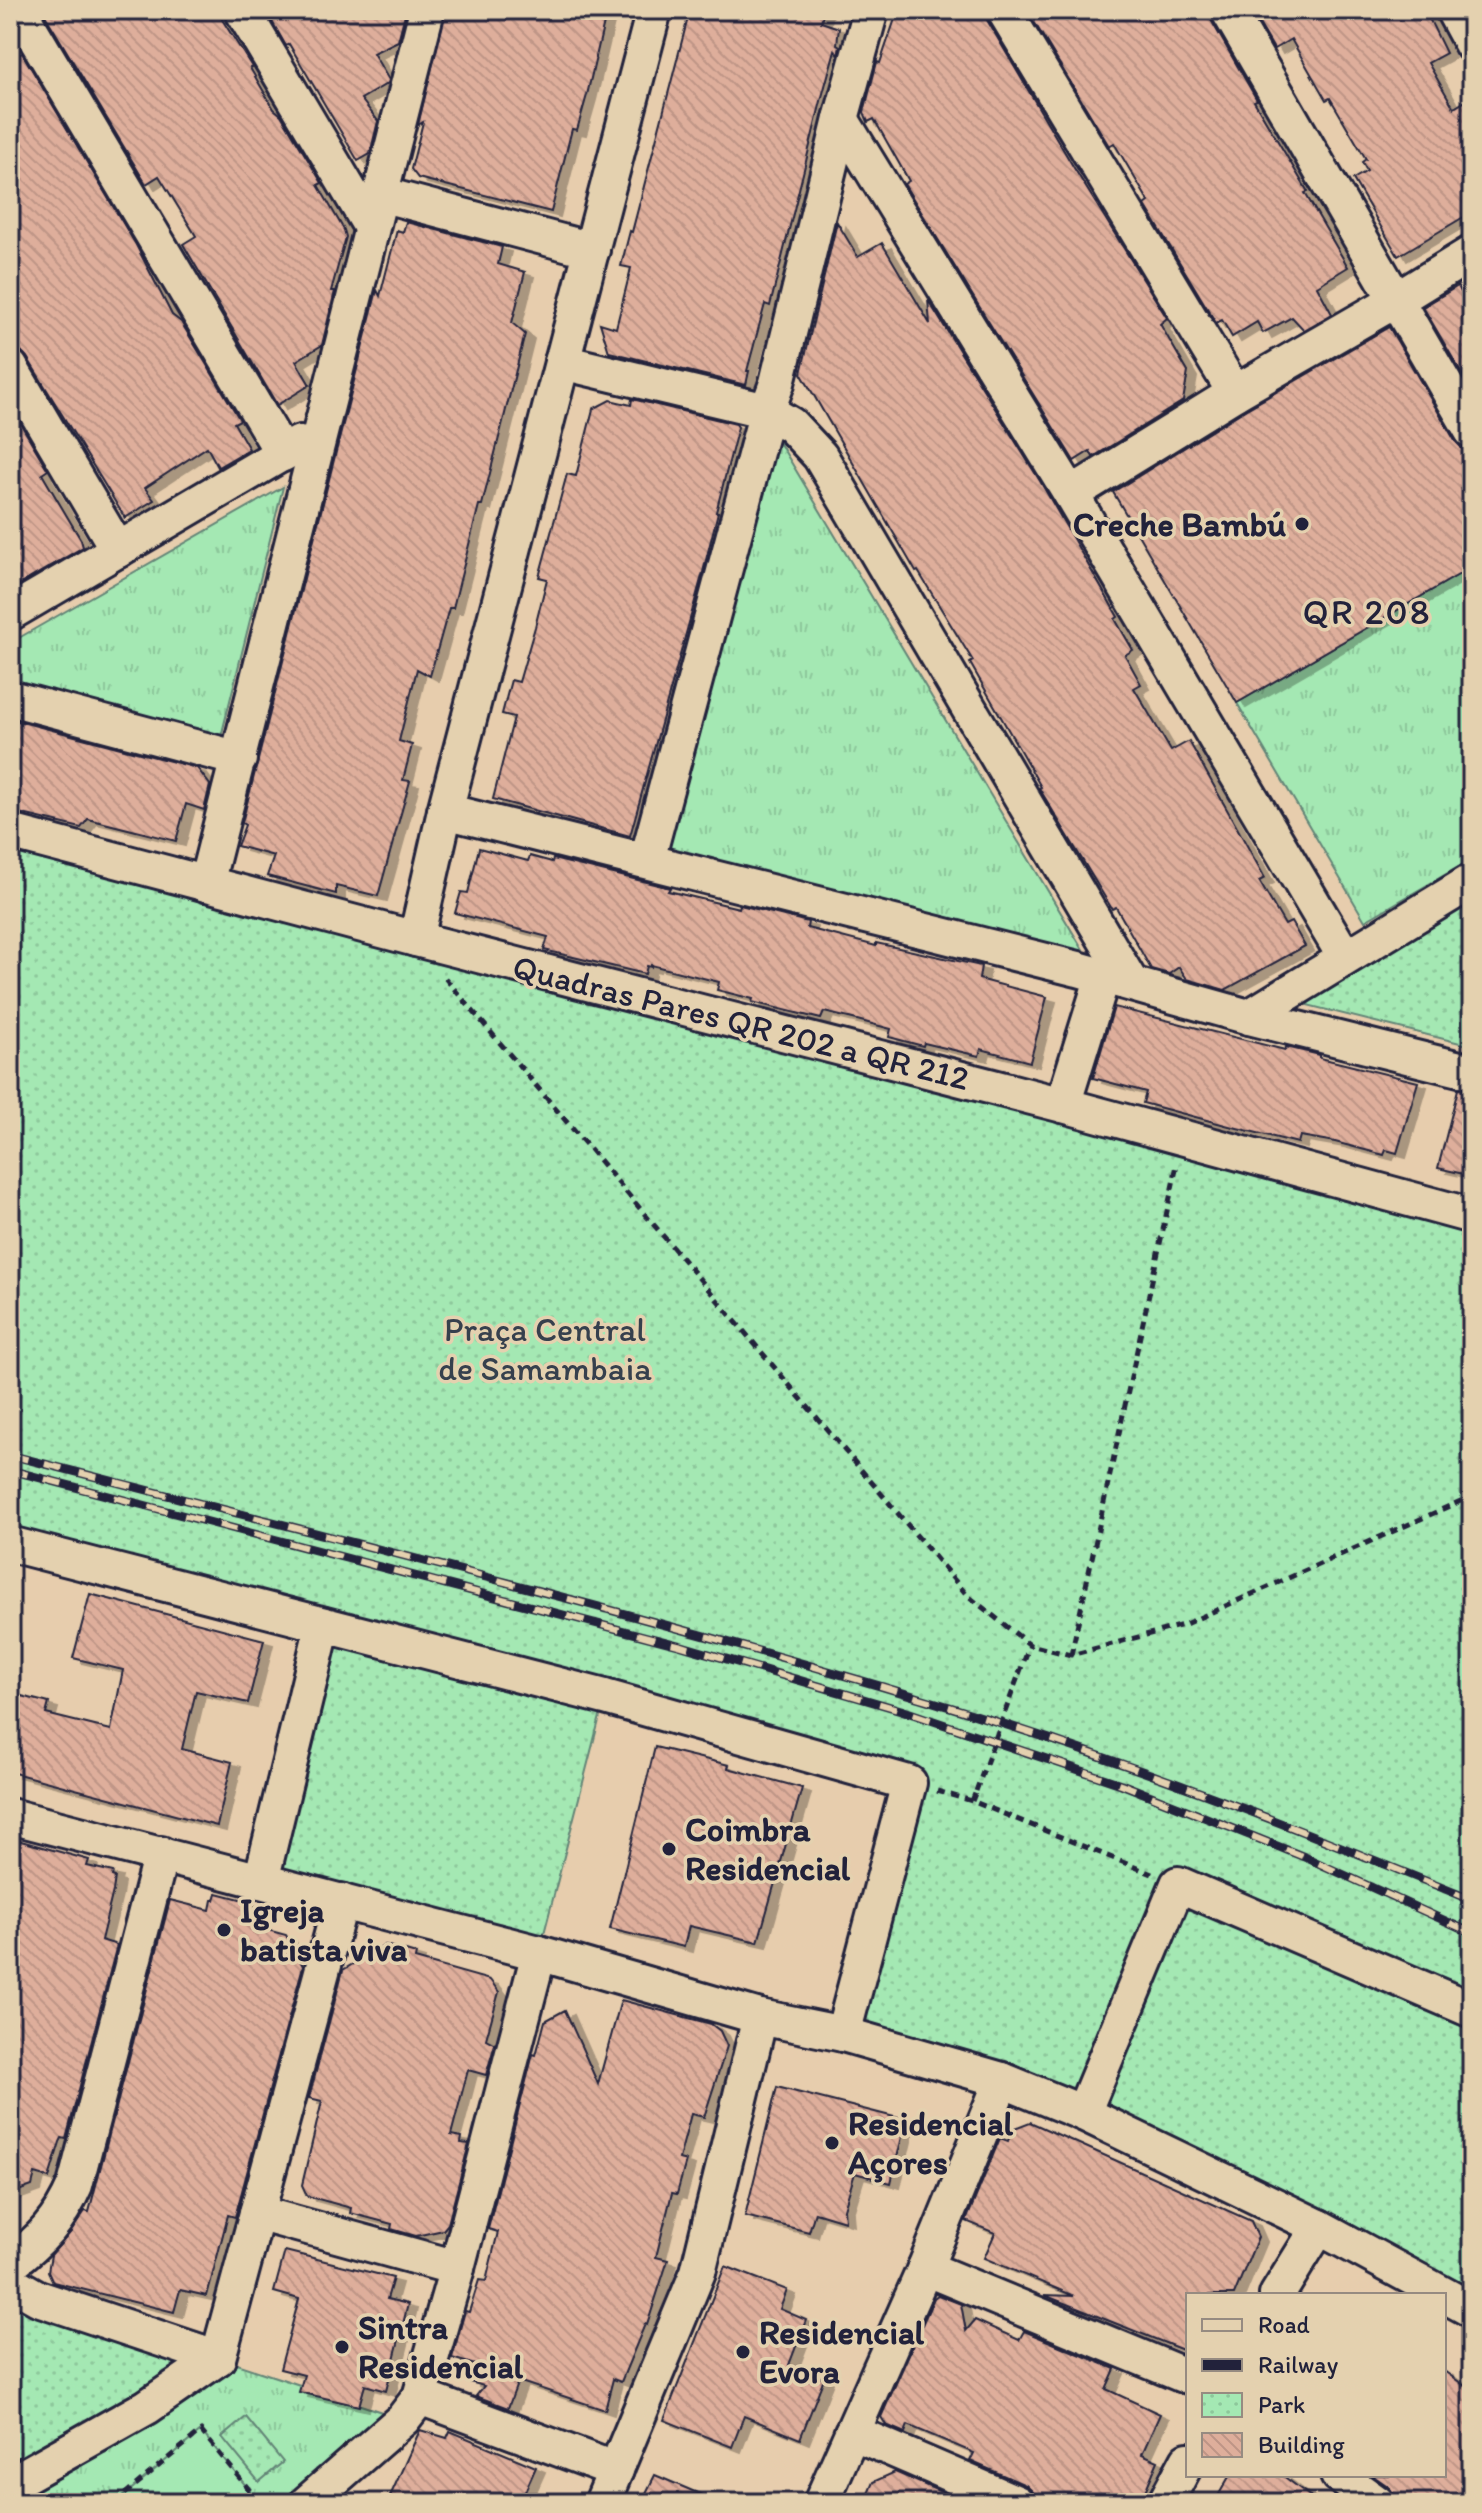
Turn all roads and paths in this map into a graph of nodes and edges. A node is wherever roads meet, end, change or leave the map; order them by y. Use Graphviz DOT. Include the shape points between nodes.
graph roads {
  1 [pos="242,10"];
  2 [pos="427,10"];
  3 [pos="654,10"];
  4 [pos="871,10"];
  5 [pos="1004,10"];
  6 [pos="1228,10"];
  7 [pos="1453,10"];
  8 [pos="19,24"];
  9 [pos="1472,45"];
  10 [pos="841,119"];
  11 [pos="380,194"];
  12 [pos="371,227"];
  13 [pos="592,250"];
  14 [pos="1472,253"];
  15 [pos="1396,300"];
  16 [pos="562,362"];
  17 [pos="10,367"];
  18 [pos="1235,393"];
  19 [pos="767,411"];
  20 [pos="321,429"];
  21 [pos="1472,431"];
  22 [pos="283,454"];
  23 [pos="1071,494"];
  24 [pos="118,550"];
  25 [pos="10,613"];
  26 [pos="10,698"];
  27 [pos="239,759"];
  28 [pos="445,811"];
  29 [pos="10,832"];
  30 [pos="647,860"];
  31 [pos="1472,881"];
  32 [pos="206,884"];
  33 [pos="416,939"];
  34 [pos="1345,957"];
  35 [pos="443,975"];
  36 [pos="1117,980"];
  37 [pos="1249,1017"];
  38 [pos="1472,1072"];
  39 [pos="1063,1105"];
  40 [pos="1183,1137"];
  41 [pos="1472,1216"];
  42 [pos="1472,1496"];
  43 [pos="10,1544"];
  44 [pos="323,1625"];
  45 [pos="1030,1645"];
  46 [pos="1071,1655"];
  47 [pos="909,1783"];
  48 [pos="972,1801"];
  49 [pos="10,1816"];
  50 [pos="161,1854"];
  51 [pos="261,1881"];
  52 [pos="1178,1884"];
  53 [pos="341,1901"];
  54 [pos="539,1953"];
  55 [pos="1472,2010"];
  56 [pos="760,2017"];
  57 [pos="843,2034"];
  58 [pos="1002,2080"];
  59 [pos="1083,2113"];
  60 [pos="257,2213"];
  61 [pos="1319,2227"];
  62 [pos="18,2247"];
  63 [pos="457,2268"];
  64 [pos="925,2268"];
  65 [pos="10,2282"];
  66 [pos="1278,2293"];
  67 [pos="1441,2293"];
  68 [pos="1446,2296"];
  69 [pos="1472,2310"];
  70 [pos="218,2358"];
  71 [pos="1186,2376"];
  72 [pos="420,2397"];
  73 [pos="852,2432"];
  74 [pos="1186,2464"];
  75 [pos="616,2470"];
  76 [pos="1341,2477"];
  77 [pos="10,2484"];
  78 [pos="114,2503"];
  79 [pos="249,2503"];
  80 [pos="307,2503"];
  81 [pos="602,2503"];
  82 [pos="821,2503"];
  83 [pos="1017,2503"];
  84 [pos="1165,2503"];
  85 [pos="1377,2503"];
  1 -- 12 [label="street"];
  2 -- 11 [label="street"];
  3 -- 13 [label="street"];
  4 -- 10 [label="street"];
  5 -- 18 [label="street"];
  6 -- 15 [label="street"];
  7 -- 9 [label="street"];
  8 -- 22 [label="street"];
  10 -- 19 [label="street"];
  10 -- 23 [label="street"];
  11 -- 12 [label="street"];
  11 -- 13 [label="street"];
  12 -- 20 [label="street"];
  13 -- 16 [label="street"];
  14 -- 15 [label="street"];
  15 -- 18 [label="street"];
  15 -- 21 [label="street"];
  16 -- 19 [label="street"];
  16 -- 28 [label="street"];
  17 -- 24 [label="street"];
  18 -- 23 [label="street"];
  19 -- 30 [label="street"];
  19 -- 36 [label="street" via="791,425 820,456"];
  20 -- 22 [label="street"];
  20 -- 27 [label="street"];
  22 -- 24 [label="street"];
  23 -- 34 [label="street"];
  24 -- 25 [label="street"];
  26 -- 27 [label="street"];
  27 -- 32 [label="street"];
  28 -- 30 [label="street"];
  28 -- 33 [label="street"];
  29 -- 32 [label="street, Quadras Pares QR 202 a QR 212"];
  30 -- 36 [label="street"];
  31 -- 34 [label="street"];
  32 -- 33 [label="street, Quadras Pares QR 202 a QR 212"];
  33 -- 39 [label="street, Quadras Pares QR 202 a QR 212"];
  34 -- 37 [label="street"];
  35 -- 45 [label="path" via="967,1595"];
  36 -- 37 [label="street"];
  36 -- 39 [label="street"];
  37 -- 38 [label="street"];
  39 -- 40 [label="street, Quadras Pares QR 202 a QR 212"];
  40 -- 41 [label="street, Quadras Pares QR 202 a QR 212"];
  40 -- 46 [label="path"];
  42 -- 46 [label="path" via="1183,1625"];
  43 -- 44 [label="street"];
  44 -- 47 [label="street"];
  44 -- 51 [label="street"];
  45 -- 46 [label="path"];
  45 -- 48 [label="path, bridge"];
  47 -- 48 [label="path"];
  47 -- 57 [label="street"];
  48 -- 52 [label="path"];
  49 -- 50 [label="street"];
  50 -- 51 [label="street"];
  50 -- 62 [label="street" via="75,2185 52,2228"];
  51 -- 53 [label="street"];
  52 -- 55 [label="street"];
  52 -- 59 [label="street"];
  53 -- 54 [label="street"];
  53 -- 60 [label="street"];
  54 -- 56 [label="street"];
  54 -- 63 [label="street"];
  56 -- 57 [label="street"];
  56 -- 75 [label="street" via="698,2272"];
  57 -- 58 [label="street"];
  58 -- 59 [label="street"];
  58 -- 64 [label="street"];
  59 -- 61 [label="street"];
  60 -- 63 [label="street"];
  60 -- 70 [label="street"];
  61 -- 66 [label="street"];
  61 -- 67 [label="street"];
  63 -- 72 [label="street"];
  64 -- 71 [label="street"];
  64 -- 73 [label="street"];
  65 -- 70 [label="street" via="38,2298"];
  68 -- 69 [label="street"];
  70 -- 77 [label="street" via="147,2407"];
  72 -- 75 [label="street"];
  72 -- 80 [label="street" via="403,2419"];
  73 -- 82 [label="street"];
  73 -- 83 [label="street"];
  74 -- 84 [label="street"];
  75 -- 81 [label="street"];
  76 -- 85 [label="street"];
  78 -- 79 [label="path" via="201,2431 256,2498"];
}
